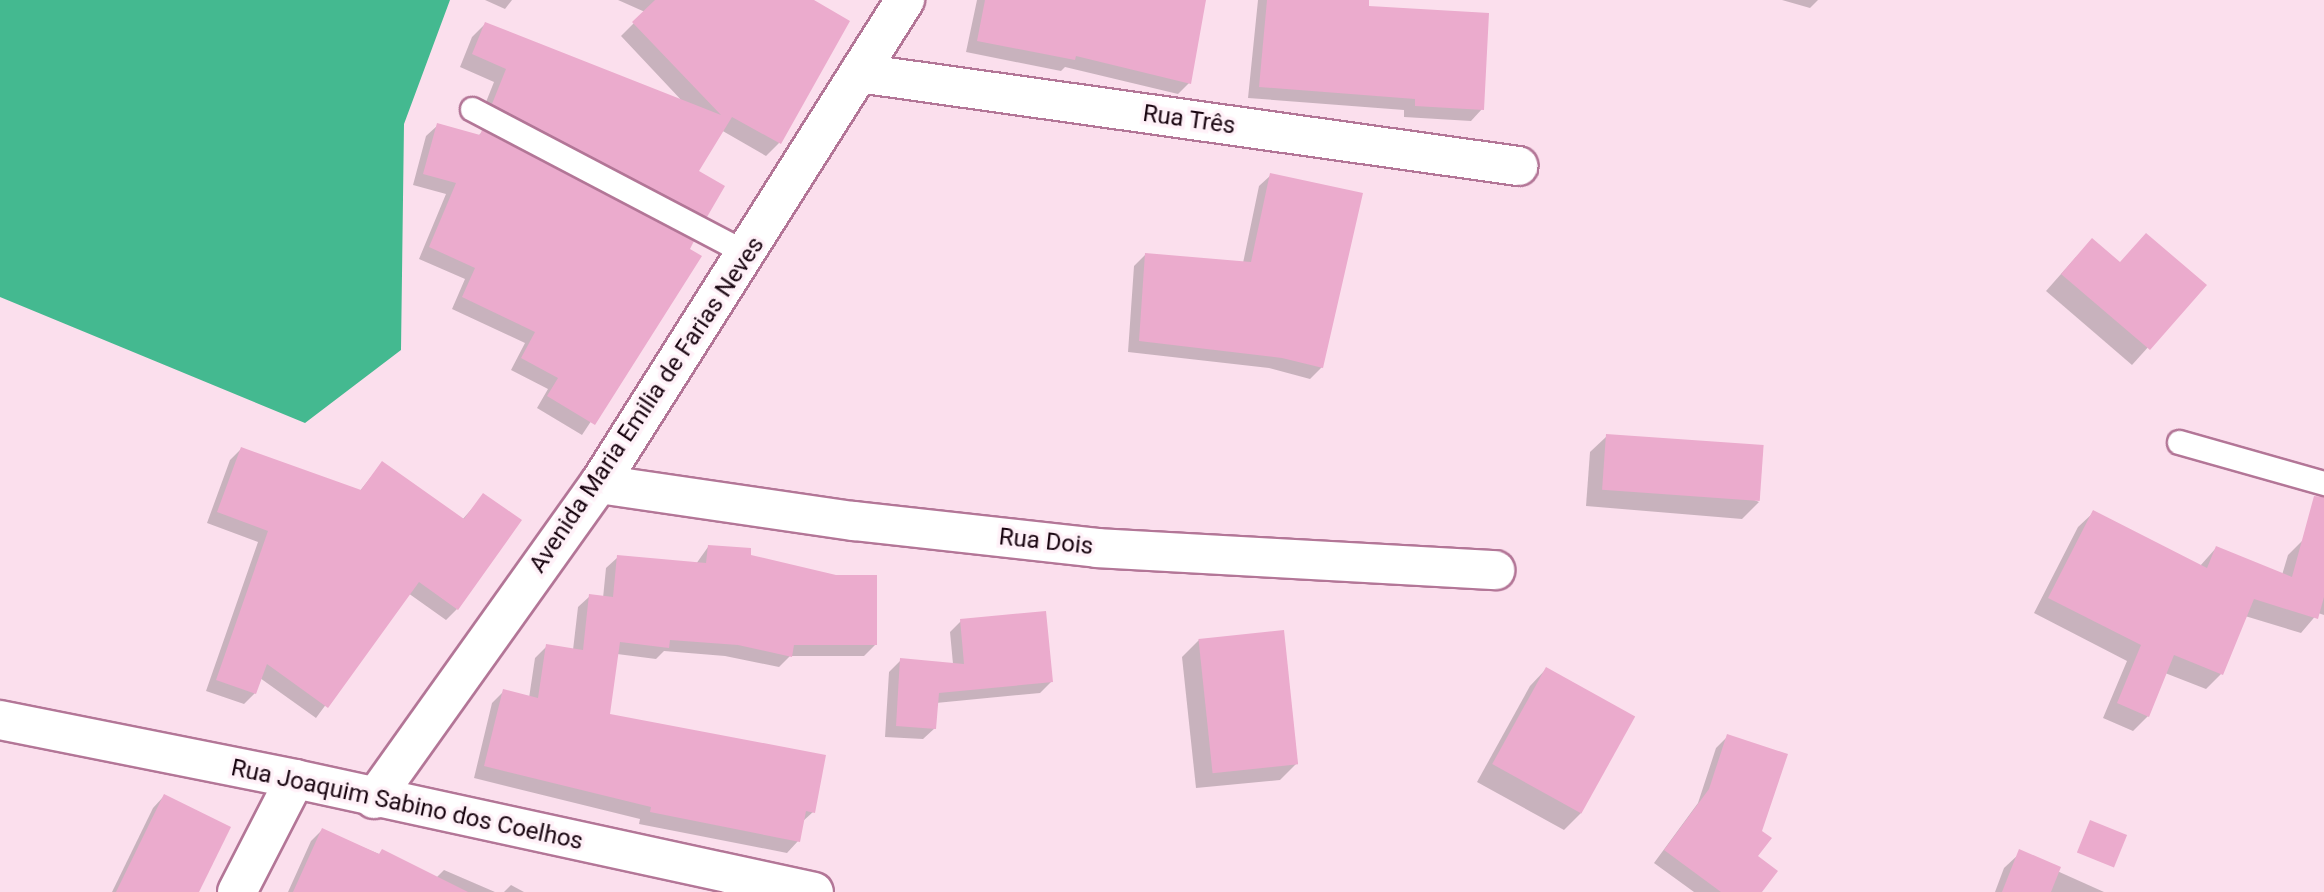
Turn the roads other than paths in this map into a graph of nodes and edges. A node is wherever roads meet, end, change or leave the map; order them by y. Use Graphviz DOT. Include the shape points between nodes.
graph roads {
  1 [pos="905,0"];
  2 [pos="859,73"];
  3 [pos="472,109"];
  4 [pos="1518,166"];
  5 [pos="748,254"];
  6 [pos="2179,442"];
  7 [pos="2324,483"];
  8 [pos="599,484"];
  9 [pos="1495,570"];
  10 [pos="0,720"];
  11 [pos="295,779"];
  12 [pos="374,799"];
  13 [pos="741,885"];
  14 [pos="237,892"];
  15 [pos="814,892"];
  1 -- 2 [label="street, Avenida Maria Emilia de Farias Neves"];
  2 -- 4 [label="street, Rua Três"];
  2 -- 5 [label="street, Avenida Maria Emilia de Farias Neves"];
  3 -- 5 [label="lane"];
  5 -- 8 [label="street, Avenida Maria Emilia de Farias Neves"];
  6 -- 7 [label="lane"];
  8 -- 9 [label="street, Rua Dois" via="854,521 1097,548"];
  8 -- 12 [label="street, Avenida Maria Emilia de Farias Neves"];
  10 -- 11 [label="street, Rua Joaquim Sabino dos Coelhos"];
  11 -- 12 [label="street, Rua Joaquim Sabino dos Coelhos"];
  11 -- 14 [label="street"];
  12 -- 13 [label="street, Rua Joaquim Sabino dos Coelhos"];
  13 -- 15 [label="street, Rua Joaquim Sabino dos Coelhos"];
}
